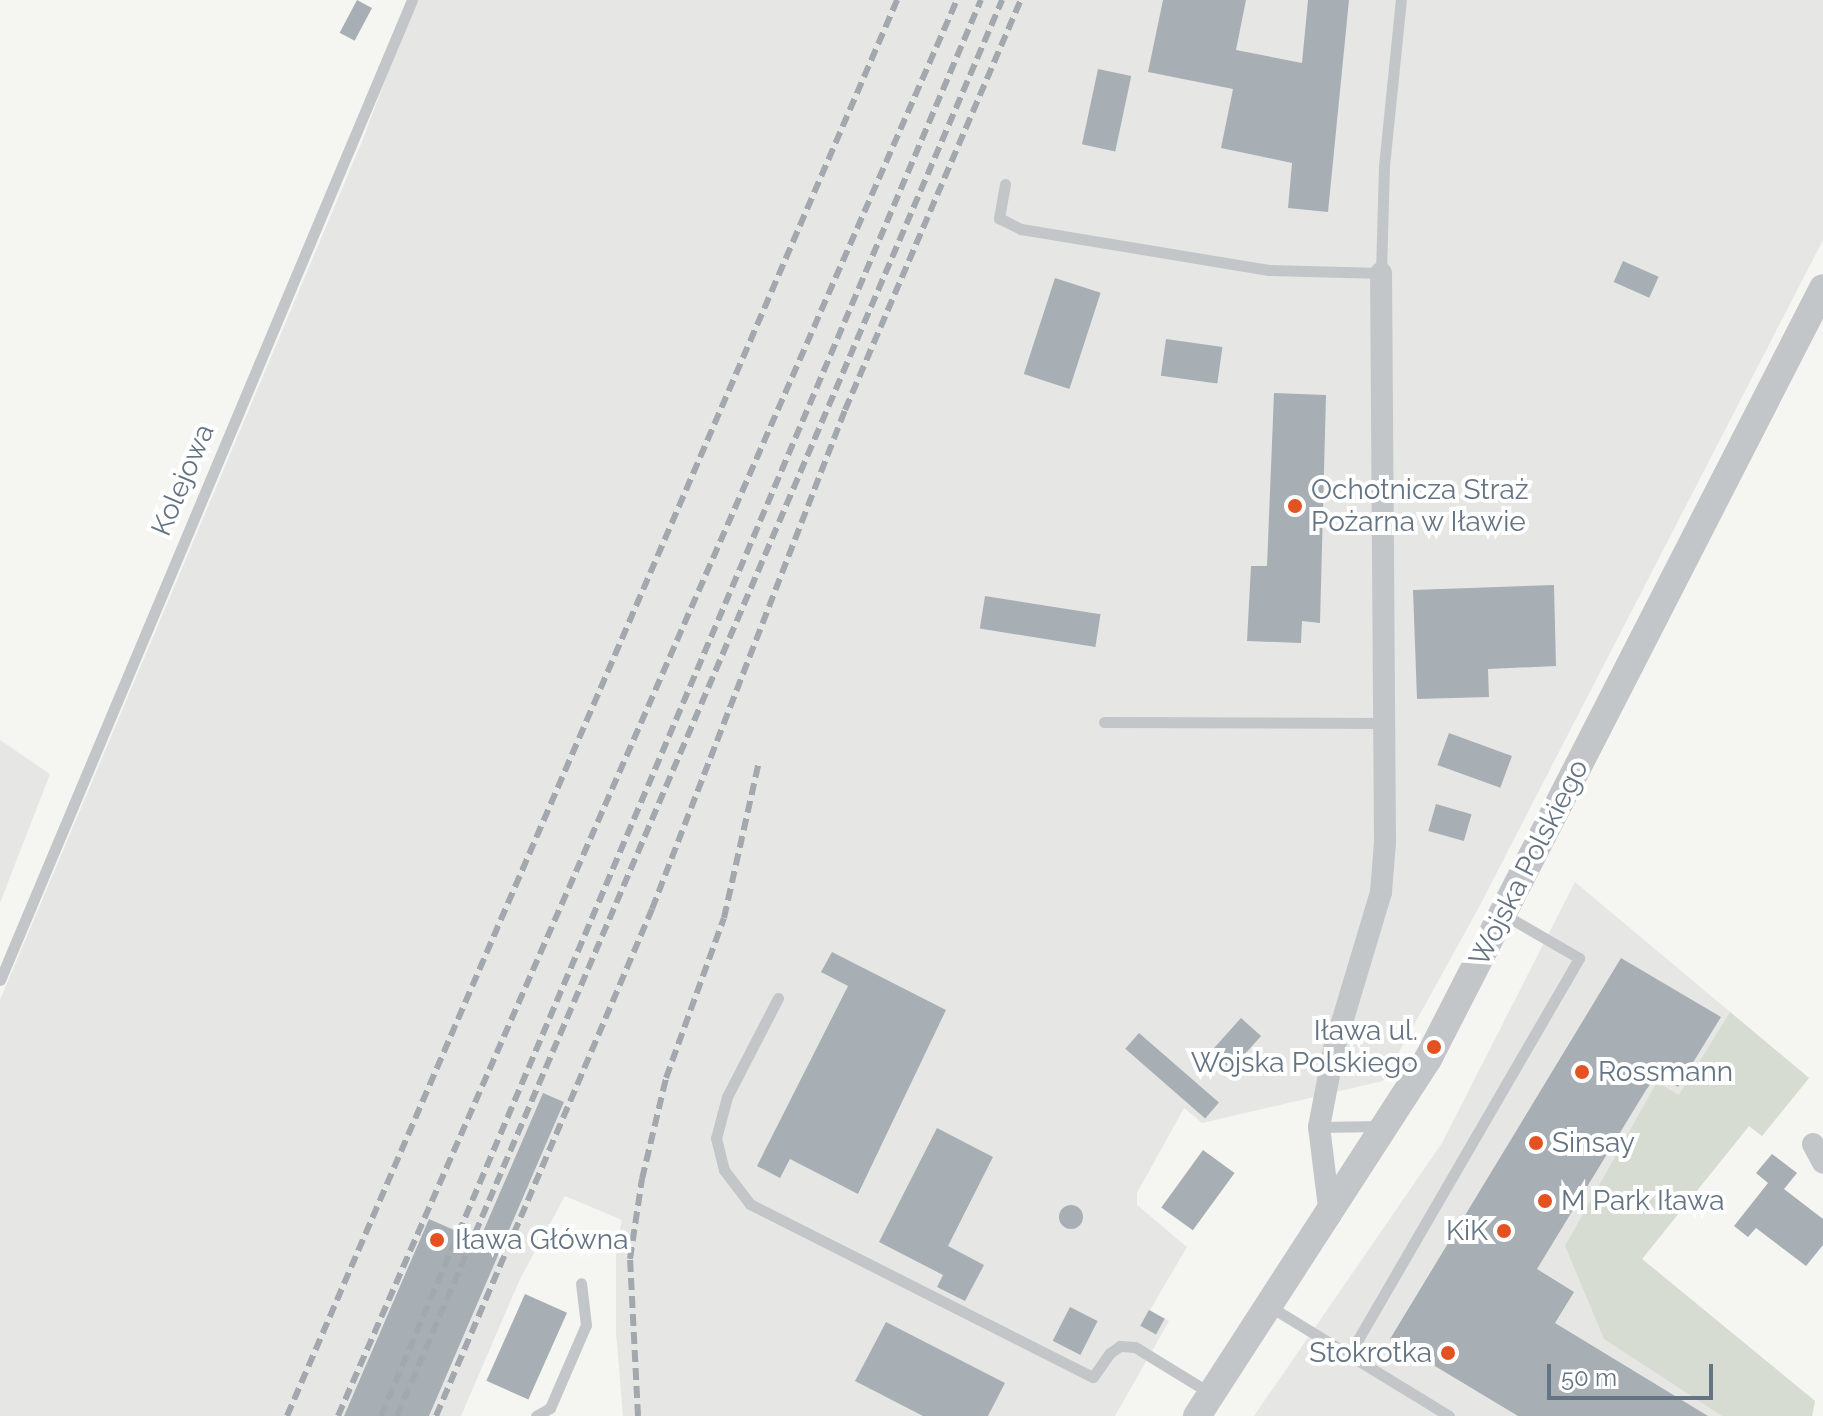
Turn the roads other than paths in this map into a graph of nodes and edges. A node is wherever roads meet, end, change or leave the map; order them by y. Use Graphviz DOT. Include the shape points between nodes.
graph roads {
  1 [pos="412,0"];
  2 [pos="1401,0"];
  3 [pos="1005,184"];
  4 [pos="1381,273"];
  5 [pos="1823,288"];
  6 [pos="1104,722"];
  7 [pos="1383,723"];
  8 [pos="1503,914"];
  9 [pos="0,980"];
  10 [pos="778,998"];
  11 [pos="1387,1126"];
  12 [pos="1319,1127"];
  13 [pos="1330,1216"];
  14 [pos="581,1283"];
  15 [pos="1269,1306"];
  16 [pos="1349,1355"];
  17 [pos="1204,1405"];
  18 [pos="536,1416"];
  19 [pos="1449,1416"];
  1 -- 9 [label="lane, Kolejowa"];
  2 -- 4 [label="lane" via="1384,166"];
  3 -- 4 [label="lane" via="999,218 1021,229 1269,270"];
  4 -- 7 [label="street"];
  5 -- 8 [label="street, Wojska Polskiego"];
  6 -- 7 [label="lane"];
  7 -- 12 [label="street" via="1381,892 1334,1049"];
  8 -- 11 [label="street, Wojska Polskiego"];
  8 -- 16 [label="lane" via="1579,958"];
  10 -- 17 [label="lane" via="727,1097 716,1138 724,1170 750,1204 1093,1377 1110,1353 1120,1346 1135,1347"];
  11 -- 12 [label="lane"];
  11 -- 13 [label="street, Wojska Polskiego"];
  12 -- 13 [label="street"];
  13 -- 15 [label="street, Wojska Polskiego"];
  14 -- 18 [label="lane" via="586,1325 550,1408"];
  15 -- 16 [label="lane"];
  15 -- 17 [label="street, Wojska Polskiego"];
  16 -- 19 [label="lane"];
}
